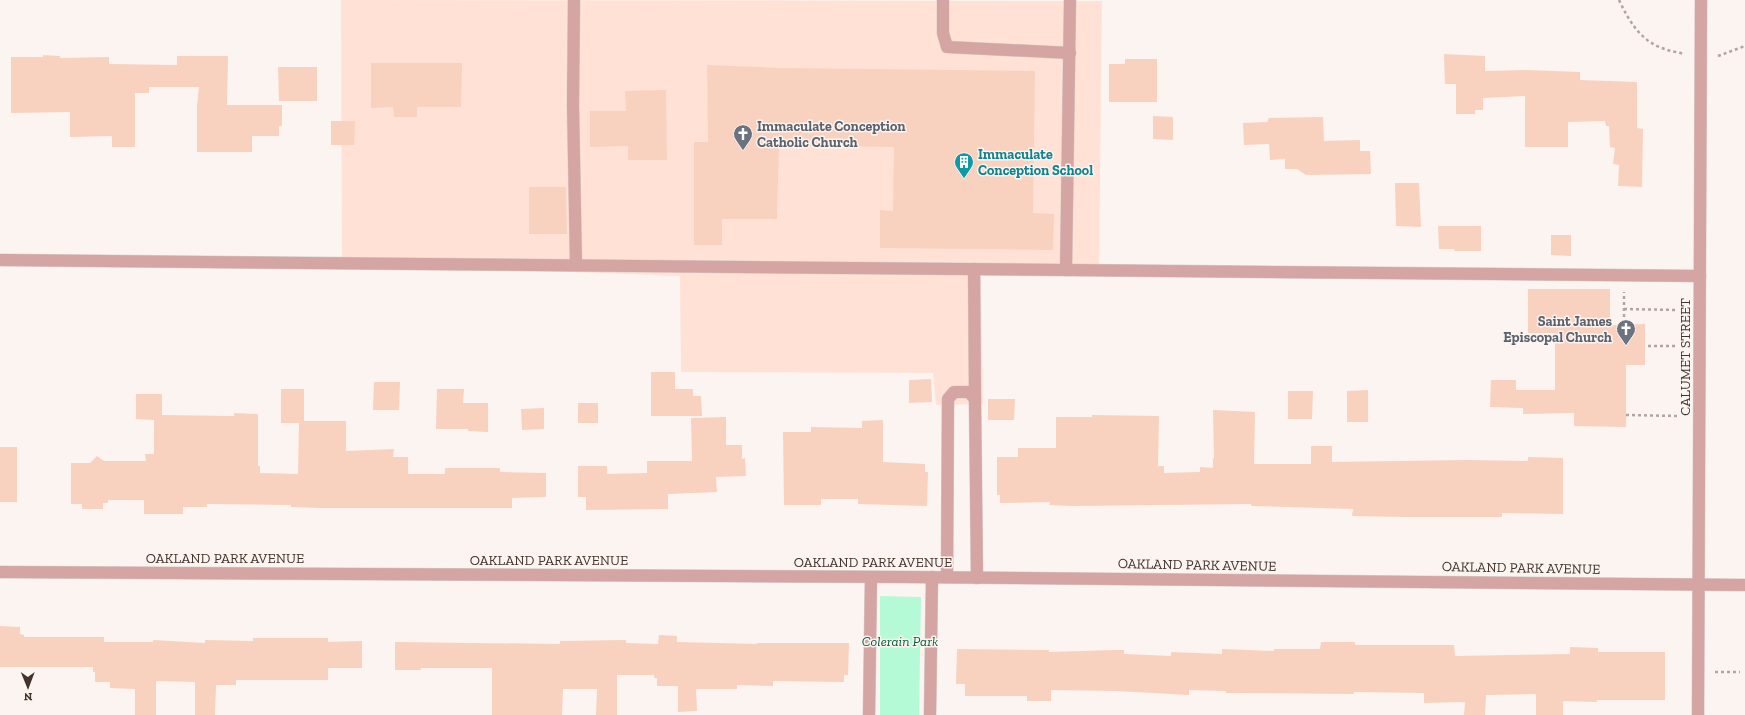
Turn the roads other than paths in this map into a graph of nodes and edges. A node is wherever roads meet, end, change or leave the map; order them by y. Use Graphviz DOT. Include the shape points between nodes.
graph roads {
  1 [pos="574,0"];
  2 [pos="943,0"];
  3 [pos="1070,0"];
  4 [pos="1701,0"];
  5 [pos="1070,53"];
  6 [pos="0,260"];
  7 [pos="576,265"];
  8 [pos="974,269"];
  9 [pos="1066,270"];
  10 [pos="1700,276"];
  11 [pos="975,399"];
  12 [pos="0,572"];
  13 [pos="871,577"];
  14 [pos="932,577"];
  15 [pos="947,577"];
  16 [pos="977,578"];
  17 [pos="1698,585"];
  18 [pos="1745,585"];
  19 [pos="869,715"];
  20 [pos="930,715"];
  21 [pos="1698,715"];
  1 -- 7 [label="street"];
  2 -- 5 [label="street" via="943,33 947,47"];
  3 -- 5 [label="street"];
  4 -- 10 [label="street, CALUMET STREET"];
  5 -- 9 [label="street"];
  6 -- 7 [label="street"];
  7 -- 8 [label="street"];
  8 -- 9 [label="street"];
  8 -- 11 [label="street"];
  9 -- 10 [label="street"];
  10 -- 17 [label="street, CALUMET STREET"];
  11 -- 15 [label="street" via="969,392 954,392 948,399"];
  11 -- 16 [label="street"];
  12 -- 13 [label="street, OAKLAND PARK AVENUE"];
  13 -- 14 [label="street, OAKLAND PARK AVENUE"];
  13 -- 19 [label="street"];
  14 -- 15 [label="street, OAKLAND PARK AVENUE"];
  14 -- 20 [label="street"];
  15 -- 16 [label="street, OAKLAND PARK AVENUE"];
  16 -- 17 [label="street, OAKLAND PARK AVENUE"];
  17 -- 18 [label="street, OAKLAND PARK AVENUE"];
  17 -- 21 [label="street, CALUMET STREET"];
}
